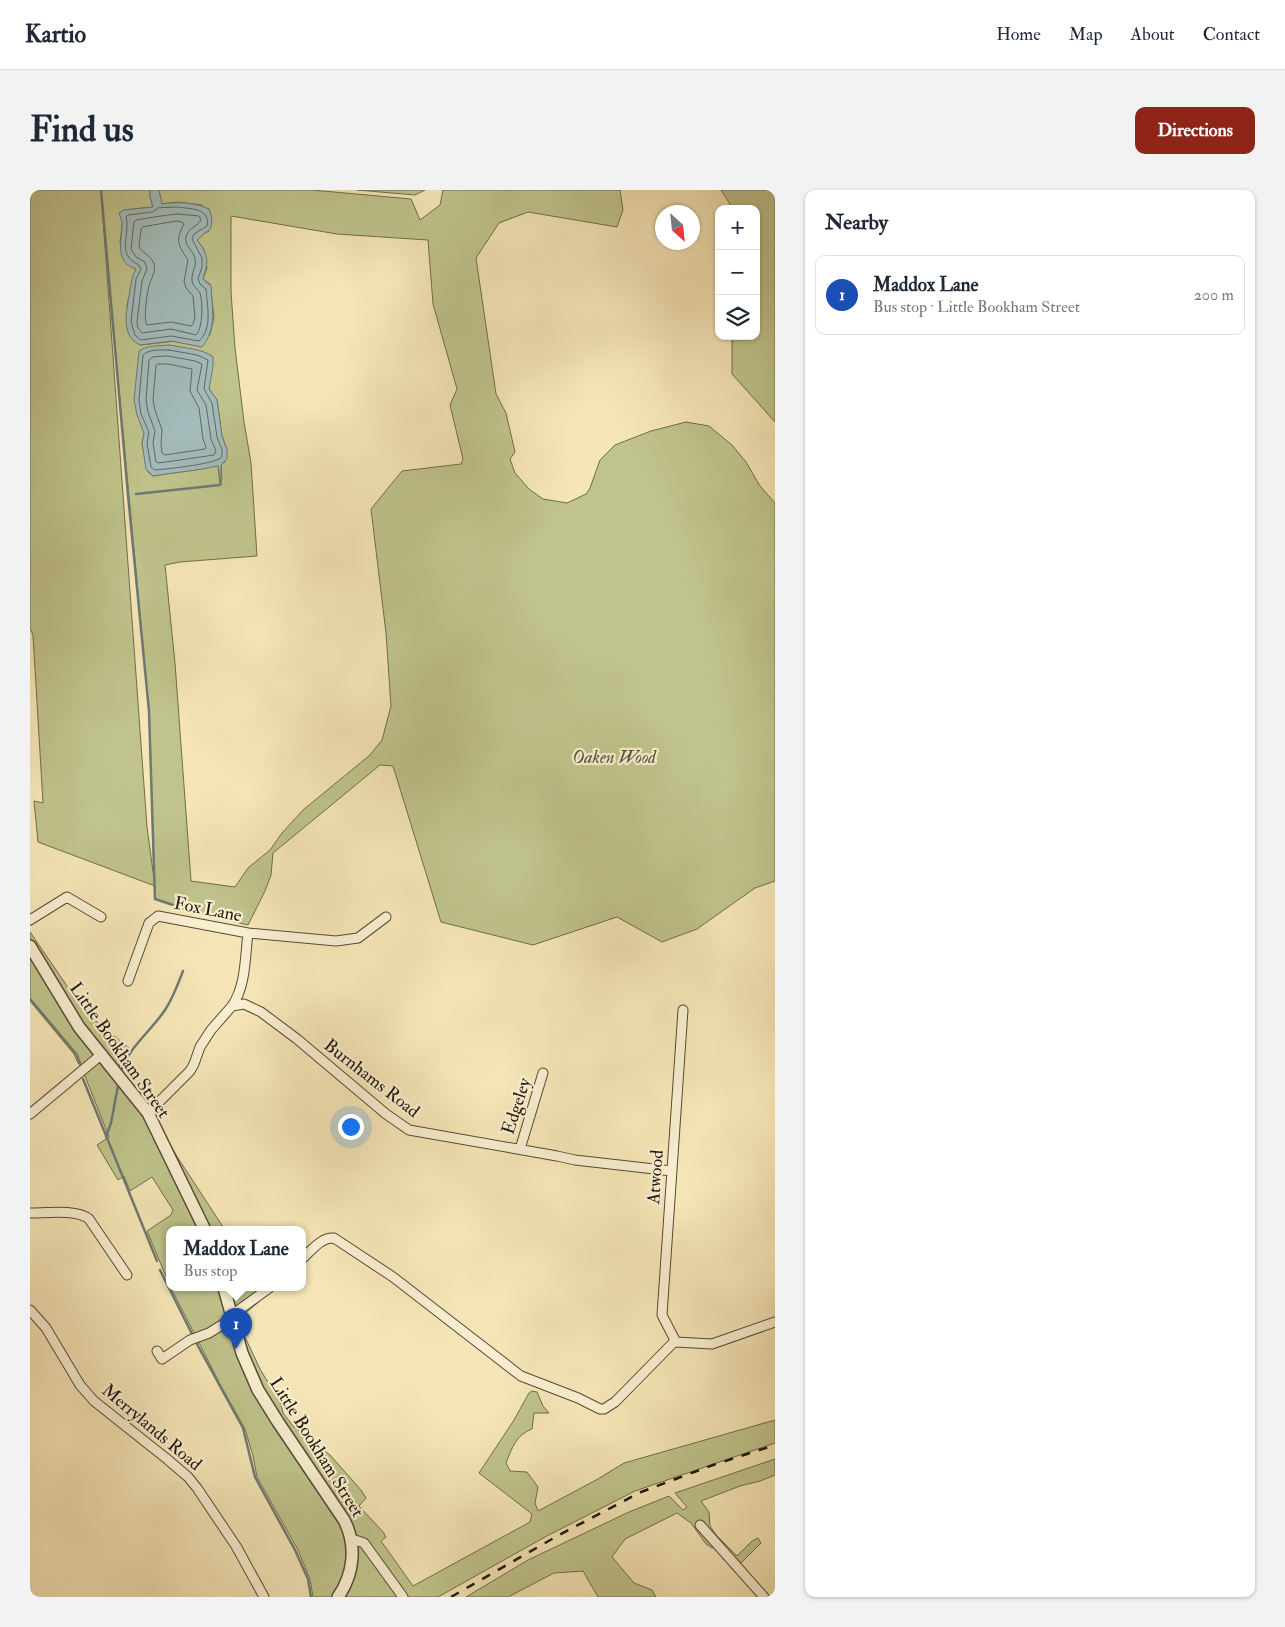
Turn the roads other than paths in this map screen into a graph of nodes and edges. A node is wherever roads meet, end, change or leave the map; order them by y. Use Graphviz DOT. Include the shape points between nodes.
graph roads {
  1 [pos="101,917"];
  2 [pos="386,917"];
  3 [pos="30,920"];
  4 [pos="248,933"];
  5 [pos="30,946"];
  6 [pos="128,981"];
  7 [pos="232,1006"];
  8 [pos="683,1010"];
  9 [pos="102,1054"];
  10 [pos="544,1073"];
  11 [pos="148,1113"];
  12 [pos="30,1114"];
  13 [pos="520,1149"];
  14 [pos="672,1171"];
  15 [pos="30,1213"];
  16 [pos="203,1226"];
  17 [pos="306,1256"];
  18 [pos="127,1275"];
  19 [pos="225,1291"];
  20 [pos="265,1291"];
  21 [pos="30,1310"];
  22 [pos="232,1317"];
  23 [pos="775,1322"];
  24 [pos="676,1342"];
  25 [pos="157,1351"];
  26 [pos="700,1525"];
  27 [pos="352,1539"];
  28 [pos="264,1597"];
  29 [pos="338,1597"];
  30 [pos="403,1597"];
  31 [pos="764,1597"];
  1 -- 3 [label="street" via="67,897"];
  2 -- 4 [label="street" via="358,938 336,941"];
  4 -- 6 [label="street, Fox Lane" via="158,916 149,922"];
  4 -- 7 [label="street, Fox Lane" via="242,983"];
  5 -- 9 [label="street, Little Bookham Street" via="79,1027"];
  7 -- 11 [label="street" via="200,1047 190,1071"];
  7 -- 13 [label="street, Burnhams Road" via="244,1004 260,1012 408,1130"];
  8 -- 14 [label="street, Atwood"];
  9 -- 11 [label="street, Little Bookham Street"];
  9 -- 12 [label="street"];
  10 -- 13 [label="street, Edgeley"];
  11 -- 16 [label="street, Little Bookham Street"];
  13 -- 14 [label="street, Burnhams Road" via="575,1160"];
  14 -- 24 [label="street, Atwood" via="662,1315"];
  15 -- 18 [label="street" via="85,1216"];
  17 -- 24 [label="street" via="324,1240 336,1240 393,1277 522,1376 602,1409 615,1402 666,1348"];
  19 -- 22 [label="street, Little Bookham Street"];
  20 -- 22 [label="street"];
  21 -- 28 [label="street, Merrylands Road" via="46,1328 94,1402 167,1459 197,1488 236,1546"];
  22 -- 25 [label="street" via="162,1358"];
  22 -- 27 [label="street, Little Bookham Street" via="242,1353 258,1390 344,1520"];
  23 -- 24 [label="street" via="712,1344"];
  26 -- 31 [label="street"];
  27 -- 29 [label="street, Little Bookham Street" via="350,1573"];
  27 -- 30 [label="street" via="364,1543"];
}
